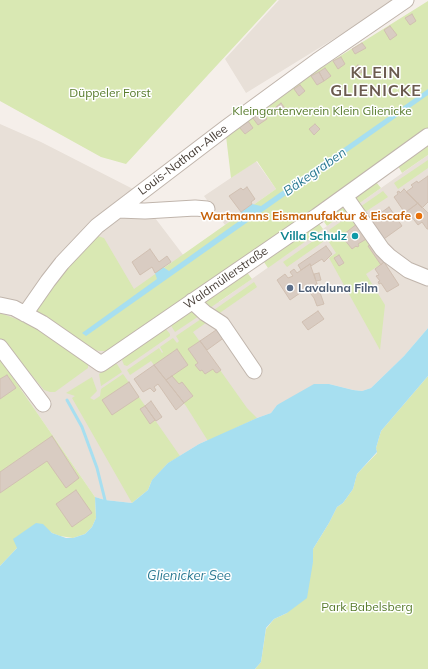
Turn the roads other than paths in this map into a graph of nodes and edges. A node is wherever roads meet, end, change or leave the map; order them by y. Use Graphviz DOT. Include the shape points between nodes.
graph roads {
  1 [pos="406,0"];
  2 [pos="428,136"];
  3 [pos="345,196"];
  4 [pos="207,209"];
  5 [pos="118,210"];
  6 [pos="428,278"];
  7 [pos="192,302"];
  8 [pos="0,305"];
  9 [pos="25,314"];
  10 [pos="0,347"];
  11 [pos="254,371"];
  12 [pos="43,404"];
  1 -- 5 [label="street, Louis-Nathan-Allee" via="317,61"];
  2 -- 3 [label="street, Waldmüllerstraße"];
  3 -- 6 [label="street" via="385,252 408,270"];
  3 -- 7 [label="street, Waldmüllerstraße"];
  4 -- 5 [label="street, Louis-Nathan-Allee"];
  5 -- 9 [label="street, Louis-Nathan-Allee" via="97,226 74,250"];
  7 -- 9 [label="street, Waldmüllerstraße" via="101,364"];
  7 -- 11 [label="street" via="222,324"];
  8 -- 9 [label="street"];
  10 -- 12 [label="street"];
}
